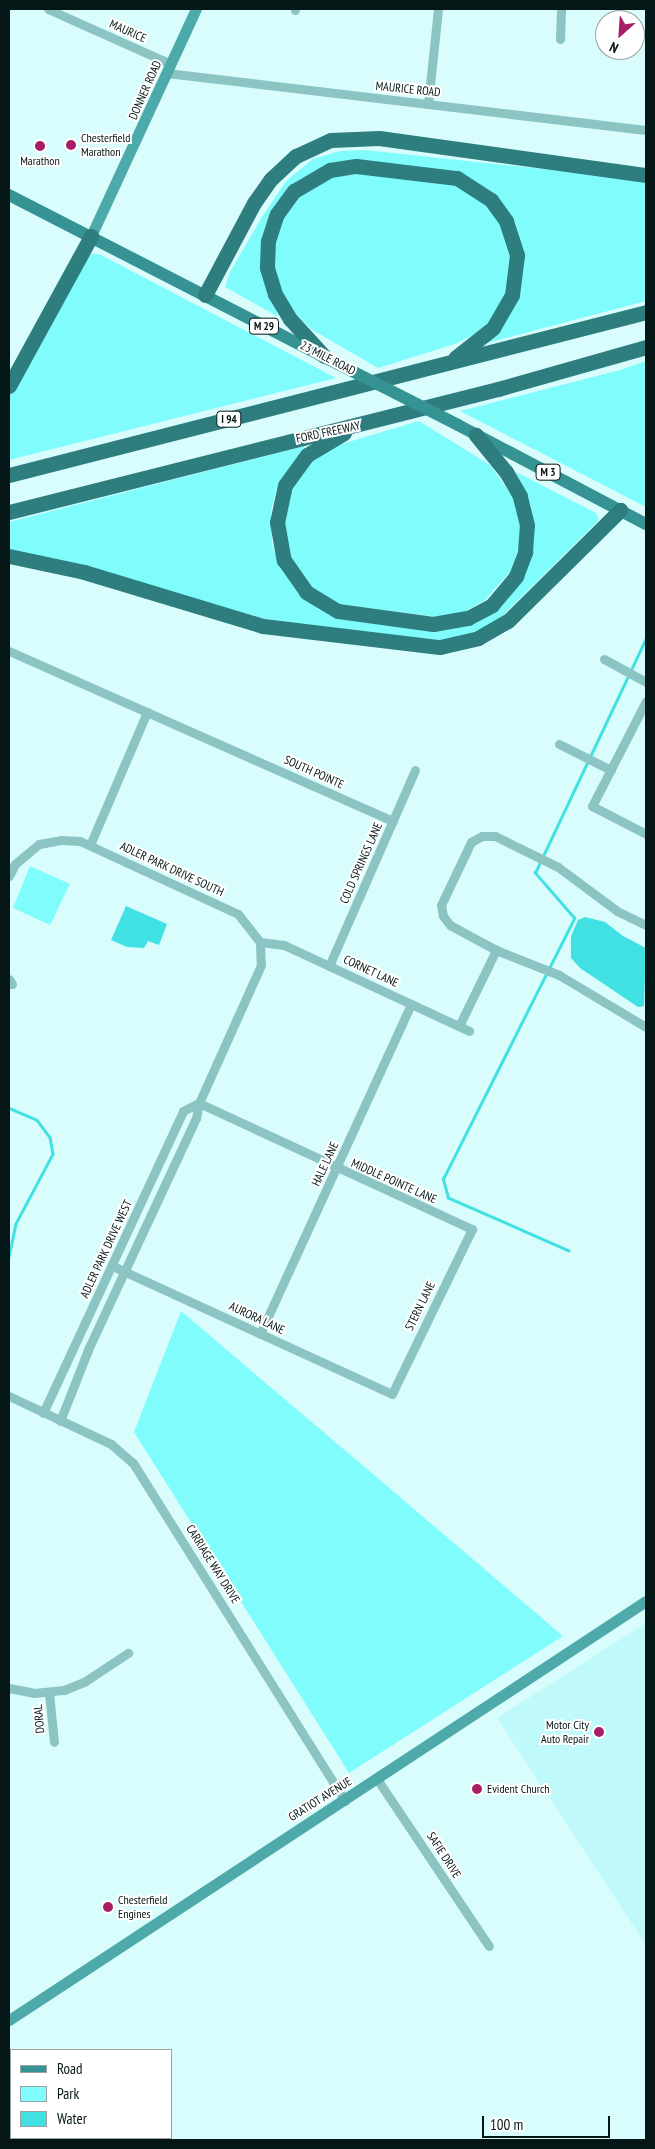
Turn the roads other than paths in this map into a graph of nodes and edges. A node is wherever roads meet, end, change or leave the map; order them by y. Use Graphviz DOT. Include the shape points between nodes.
graph roads {
  1 [pos="48,9"];
  2 [pos="196,9"];
  3 [pos="438,9"];
  4 [pos="561,9"];
  5 [pos="560,38"];
  6 [pos="169,68"];
  7 [pos="428,104"];
  8 [pos="646,130"];
  9 [pos="646,175"];
  10 [pos="9,194"];
  11 [pos="91,236"];
  12 [pos="205,295"];
  13 [pos="646,312"];
  14 [pos="646,347"];
  15 [pos="324,356"];
  16 [pos="450,363"];
  17 [pos="9,386"];
  18 [pos="458,425"];
  19 [pos="357,426"];
  20 [pos="476,435"];
  21 [pos="9,474"];
  22 [pos="620,510"];
  23 [pos="9,512"];
  24 [pos="646,524"];
  25 [pos="9,556"];
  26 [pos="9,650"];
  27 [pos="604,659"];
  28 [pos="646,682"];
  29 [pos="646,702"];
  30 [pos="147,712"];
  31 [pos="559,744"];
  32 [pos="415,770"];
  33 [pos="611,770"];
  34 [pos="393,822"];
  35 [pos="646,834"];
  36 [pos="90,845"];
  37 [pos="9,876"];
  38 [pos="646,925"];
  39 [pos="260,942"];
  40 [pos="496,950"];
  41 [pos="329,966"];
  42 [pos="411,1004"];
  43 [pos="459,1026"];
  44 [pos="646,1027"];
  45 [pos="469,1030"];
  46 [pos="199,1103"];
  47 [pos="337,1169"];
  48 [pos="472,1230"];
  49 [pos="113,1266"];
  50 [pos="124,1271"];
  51 [pos="260,1334"];
  52 [pos="392,1394"];
  53 [pos="9,1396"];
  54 [pos="43,1414"];
  55 [pos="60,1421"];
  56 [pos="646,1602"];
  57 [pos="128,1653"];
  58 [pos="9,1688"];
  59 [pos="50,1693"];
  60 [pos="54,1742"];
  61 [pos="377,1779"];
  62 [pos="345,1801"];
  63 [pos="489,1946"];
  64 [pos="9,2020"];
  1 -- 6 [label="street, MAURICE"];
  2 -- 6 [label="main road, DONNER ROAD"];
  3 -- 7 [label="street"];
  4 -- 5 [label="street"];
  6 -- 7 [label="street, MAURICE ROAD"];
  6 -- 11 [label="main road, DONNER ROAD"];
  7 -- 8 [label="street, MAURICE ROAD"];
  9 -- 12 [label="highway" via="379,138 331,140 296,156 271,179"];
  10 -- 11 [label="main road, 23 MILE ROAD / M 29"];
  11 -- 12 [label="main road, 23 MILE ROAD / M 29"];
  11 -- 17 [label="highway"];
  12 -- 15 [label="main road, 23 MILE ROAD / M 29"];
  13 -- 16 [label="highway, I 94"];
  14 -- 19 [label="highway, FORD FREEWAY"];
  15 -- 16 [label="highway" via="290,319 275,294 267,254 272,228 285,202 305,183 330,170 371,166 443,175 470,184 491,200 511,231 518,265 508,308 494,328"];
  15 -- 18 [label="main road, 23 MILE ROAD / M 29, bridge"];
  16 -- 21 [label="highway, I 94"];
  18 -- 20 [label="main road, 23 MILE ROAD / M 3"];
  19 -- 20 [label="highway" via="315,449 291,474 278,510 280,547 298,582 328,606 349,614 426,623 457,621 492,605 516,576 525,552 527,526 520,496 506,472"];
  19 -- 23 [label="highway, FORD FREEWAY"];
  20 -- 22 [label="main road, 23 MILE ROAD / M 3"];
  22 -- 24 [label="main road, 23 MILE ROAD / M 3"];
  22 -- 25 [label="highway" via="508,621 478,638 447,646 263,626 84,572"];
  26 -- 30 [label="street, SOUTH POINTE"];
  27 -- 28 [label="street"];
  29 -- 33 [label="street"];
  30 -- 34 [label="street, SOUTH POINTE"];
  30 -- 36 [label="street"];
  31 -- 33 [label="street"];
  32 -- 34 [label="street, COLD SPRINGS LANE"];
  33 -- 35 [label="street" via="592,806"];
  34 -- 41 [label="street, COLD SPRINGS LANE"];
  36 -- 37 [label="street, ADLER PARK DRIVE SOUTH" via="61,840 39,844 14,864"];
  36 -- 39 [label="street, ADLER PARK DRIVE SOUTH" via="238,914"];
  38 -- 40 [label="street" via="617,911 558,867 495,836 482,836 471,842 442,904 443,916 450,925"];
  39 -- 41 [label="street, CORNET LANE" via="284,945"];
  39 -- 46 [label="street, ADLER PARK DRIVE WEST" via="261,964 256,980"];
  40 -- 43 [label="street"];
  40 -- 44 [label="street" via="559,974"];
  41 -- 42 [label="street, CORNET LANE"];
  42 -- 43 [label="street, CORNET LANE"];
  42 -- 47 [label="street, HALE LANE"];
  43 -- 45 [label="street, CORNET LANE"];
  46 -- 47 [label="street, MIDDLE POINTE LANE"];
  46 -- 49 [label="street, ADLER PARK DRIVE WEST" via="183,1112"];
  46 -- 50 [label="street, ADLER PARK DRIVE WEST" via="196,1118"];
  47 -- 48 [label="street, MIDDLE POINTE LANE"];
  47 -- 51 [label="street, HALE LANE"];
  48 -- 52 [label="street, STERN LANE"];
  49 -- 50 [label="street, AURORA LANE"];
  49 -- 54 [label="street, ADLER PARK DRIVE WEST"];
  50 -- 51 [label="street, AURORA LANE"];
  50 -- 55 [label="street, ADLER PARK DRIVE WEST"];
  51 -- 52 [label="street, AURORA LANE"];
  53 -- 54 [label="street, CARRIAGE WAY DRIVE"];
  54 -- 55 [label="street, CARRIAGE WAY DRIVE"];
  55 -- 62 [label="street, CARRIAGE WAY DRIVE" via="111,1444 133,1463"];
  56 -- 61 [label="main road, GRATIOT AVENUE"];
  57 -- 59 [label="street" via="84,1682"];
  58 -- 59 [label="street"];
  59 -- 60 [label="street, DORAL"];
  61 -- 62 [label="main road, GRATIOT AVENUE"];
  61 -- 63 [label="street, SAFIE DRIVE"];
  62 -- 64 [label="main road, GRATIOT AVENUE"];
}
